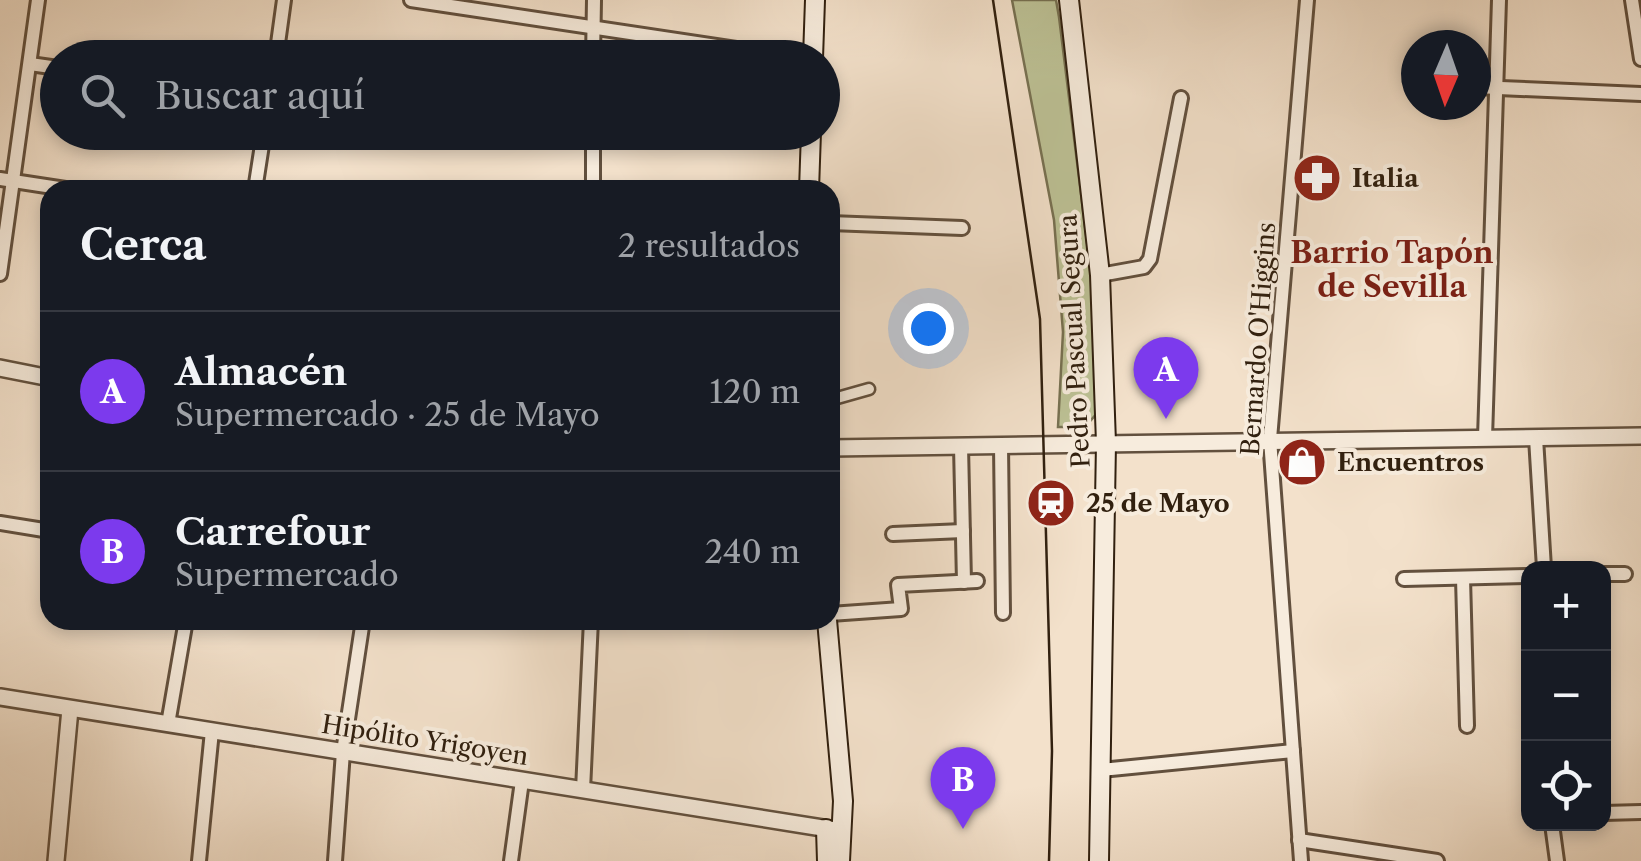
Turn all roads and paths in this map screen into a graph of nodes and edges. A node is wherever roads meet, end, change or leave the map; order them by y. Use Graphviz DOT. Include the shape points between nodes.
graph roads {
  1 [pos="38,0"];
  2 [pos="284,0"];
  3 [pos="411,0"];
  4 [pos="594,0"];
  5 [pos="814,0"];
  6 [pos="1308,0"];
  7 [pos="1499,0"];
  8 [pos="1632,0"];
  9 [pos="1073,1"];
  10 [pos="593,28"];
  11 [pos="278,40"];
  12 [pos="593,40"];
  13 [pos="674,40"];
  14 [pos="813,40"];
  15 [pos="1641,59"];
  16 [pos="30,64"];
  17 [pos="40,65"];
  18 [pos="1491,88"];
  19 [pos="1498,88"];
  20 [pos="1641,94"];
  21 [pos="1181,98"];
  22 [pos="261,150"];
  23 [pos="594,150"];
  24 [pos="810,150"];
  25 [pos="7,180"];
  26 [pos="257,180"];
  27 [pos="594,180"];
  28 [pos="809,180"];
  29 [pos="40,185"];
  30 [pos="840,224"];
  31 [pos="962,228"];
  32 [pos="0,274"];
  33 [pos="1100,275"];
  34 [pos="0,368"];
  35 [pos="40,376"];
  36 [pos="869,389"];
  37 [pos="840,397"];
  38 [pos="1641,436"];
  39 [pos="1486,438"];
  40 [pos="1536,438"];
  41 [pos="1270,439"];
  42 [pos="1106,443"];
  43 [pos="1000,445"];
  44 [pos="960,446"];
  45 [pos="840,448"];
  46 [pos="0,524"];
  47 [pos="40,530"];
  48 [pos="962,531"];
  49 [pos="894,534"];
  50 [pos="1544,561"];
  51 [pos="1611,574"];
  52 [pos="1626,574"];
  53 [pos="1521,576"];
  54 [pos="1463,578"];
  55 [pos="1404,579"];
  56 [pos="1003,613"];
  57 [pos="840,616"];
  58 [pos="184,630"];
  59 [pos="362,630"];
  60 [pos="591,630"];
  61 [pos="829,630"];
  62 [pos="0,698"];
  63 [pos="70,709"];
  64 [pos="168,724"];
  65 [pos="1467,726"];
  66 [pos="212,732"];
  67 [pos="344,752"];
  68 [pos="1293,752"];
  69 [pos="1100,770"];
  70 [pos="522,781"];
  71 [pos="583,790"];
  72 [pos="1641,812"];
  73 [pos="1611,814"];
  74 [pos="834,830"];
  75 [pos="1553,831"];
  76 [pos="1299,840"];
  77 [pos="56,861"];
  78 [pos="199,861"];
  79 [pos="335,861"];
  80 [pos="511,861"];
  81 [pos="827,861"];
  82 [pos="840,861"];
  83 [pos="1099,861"];
  84 [pos="1301,861"];
  85 [pos="1437,861"];
  86 [pos="1557,861"];
  1 -- 16 [label="street"];
  2 -- 11 [label="street"];
  3 -- 10 [label="street"];
  4 -- 10 [label="street"];
  5 -- 14 [label="main road"];
  6 -- 41 [label="street, Bernardo O'Higgins"];
  7 -- 19 [label="street"];
  8 -- 15 [label="street"];
  9 -- 33 [label="main road, Pedro Pascual Segura"];
  10 -- 12 [label="street"];
  10 -- 13 [label="street"];
  16 -- 17 [label="street"];
  16 -- 25 [label="street"];
  18 -- 19 [label="street"];
  19 -- 20 [label="street"];
  19 -- 39 [label="street"];
  21 -- 33 [label="street" via="1150,259 1144,267"];
  22 -- 26 [label="street"];
  23 -- 27 [label="street"];
  24 -- 28 [label="main road"];
  25 -- 29 [label="street"];
  25 -- 32 [label="street"];
  30 -- 31 [label="street"];
  33 -- 42 [label="main road, Pedro Pascual Segura"];
  34 -- 35 [label="street"];
  36 -- 37 [label="street"];
  38 -- 40 [label="street"];
  39 -- 40 [label="street"];
  39 -- 41 [label="street"];
  40 -- 50 [label="street"];
  41 -- 42 [label="street"];
  41 -- 68 [label="street, Bernardo O'Higgins"];
  42 -- 43 [label="street"];
  42 -- 69 [label="main road, Pedro Pascual Segura"];
  43 -- 44 [label="street"];
  43 -- 56 [label="street"];
  44 -- 45 [label="street"];
  44 -- 48 [label="street"];
  46 -- 47 [label="street"];
  48 -- 49 [label="street"];
  48 -- 57 [label="street" via="970,582 898,585 902,609"];
  51 -- 52 [label="street"];
  53 -- 54 [label="street"];
  54 -- 55 [label="street"];
  54 -- 65 [label="street"];
  58 -- 64 [label="street"];
  59 -- 67 [label="street"];
  60 -- 71 [label="street"];
  61 -- 74 [label="main road"];
  62 -- 63 [label="street, Hipólito Yrigoyen"];
  63 -- 64 [label="street, Hipólito Yrigoyen"];
  63 -- 77 [label="street"];
  64 -- 66 [label="street, Hipólito Yrigoyen"];
  66 -- 67 [label="street, Hipólito Yrigoyen"];
  66 -- 78 [label="street"];
  67 -- 70 [label="street, Hipólito Yrigoyen"];
  67 -- 79 [label="street"];
  68 -- 69 [label="street"];
  68 -- 76 [label="street, Bernardo O'Higgins"];
  69 -- 83 [label="main road, Pedro Pascual Segura"];
  70 -- 71 [label="street, Hipólito Yrigoyen"];
  70 -- 80 [label="street"];
  71 -- 74 [label="street, Hipólito Yrigoyen"];
  72 -- 73 [label="street"];
  74 -- 81 [label="main road"];
  74 -- 82 [label="main road"];
  75 -- 86 [label="street"];
  76 -- 84 [label="street, Bernardo O'Higgins"];
  76 -- 85 [label="street"];
}
